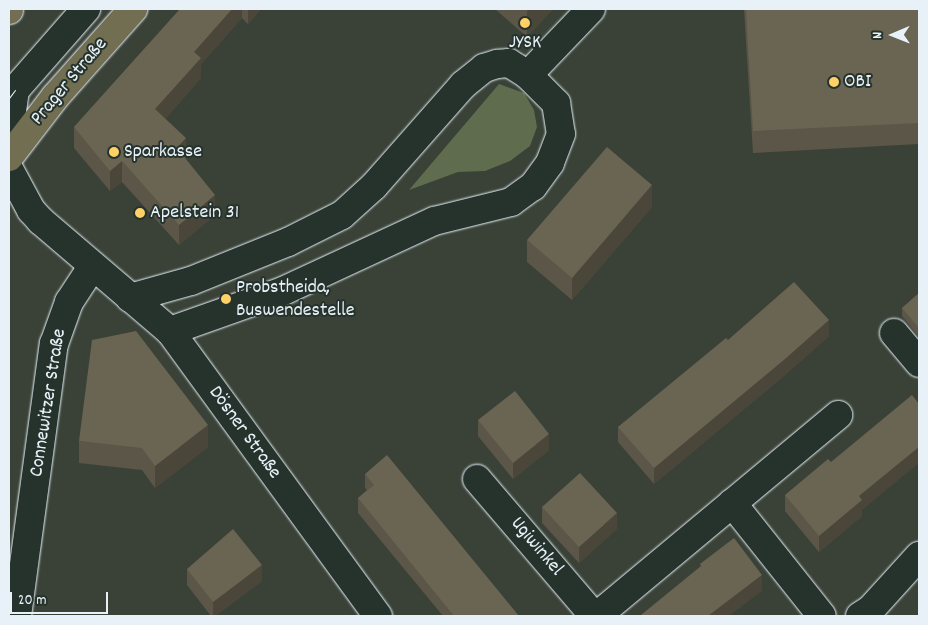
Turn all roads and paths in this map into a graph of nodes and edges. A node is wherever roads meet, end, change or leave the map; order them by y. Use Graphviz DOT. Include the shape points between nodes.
graph roads {
  1 [pos="62,9"];
  2 [pos="86,9"];
  3 [pos="133,9"];
  4 [pos="591,9"];
  5 [pos="9,70"];
  6 [pos="528,75"];
  7 [pos="9,133"];
  8 [pos="9,157"];
  9 [pos="9,169"];
  10 [pos="92,267"];
  11 [pos="130,298"];
  12 [pos="170,331"];
  13 [pos="894,332"];
  14 [pos="919,363"];
  15 [pos="838,415"];
  16 [pos="477,479"];
  17 [pos="732,503"];
  18 [pos="919,556"];
  19 [pos="17,616"];
  20 [pos="378,616"];
  21 [pos="595,616"];
  22 [pos="822,616"];
  23 [pos="860,616"];
  1 -- 5 [label="street"];
  2 -- 7 [label="street" via="15,90"];
  3 -- 8 [label="main road, Prager Straße" via="55,97"];
  4 -- 6 [label="street"];
  6 -- 11 [label="street" via="509,63 484,68 463,84 374,186 342,215 288,242 207,274"];
  6 -- 12 [label="street" via="556,103 561,134 550,163 533,186 511,202 434,221 283,291"];
  9 -- 10 [label="street" via="31,210"];
  10 -- 11 [label="street, Dösner Straße"];
  10 -- 19 [label="street, Connewitzer Straße" via="69,302 54,344"];
  11 -- 12 [label="street, Dösner Straße"];
  12 -- 20 [label="street, Dösner Straße"];
  13 -- 14 [label="street"];
  15 -- 17 [label="street, Ugiwinkel"];
  16 -- 21 [label="street, Ugiwinkel"];
  17 -- 21 [label="street, Ugiwinkel"];
  17 -- 22 [label="street"];
  18 -- 23 [label="street" via="871,609"];
}
